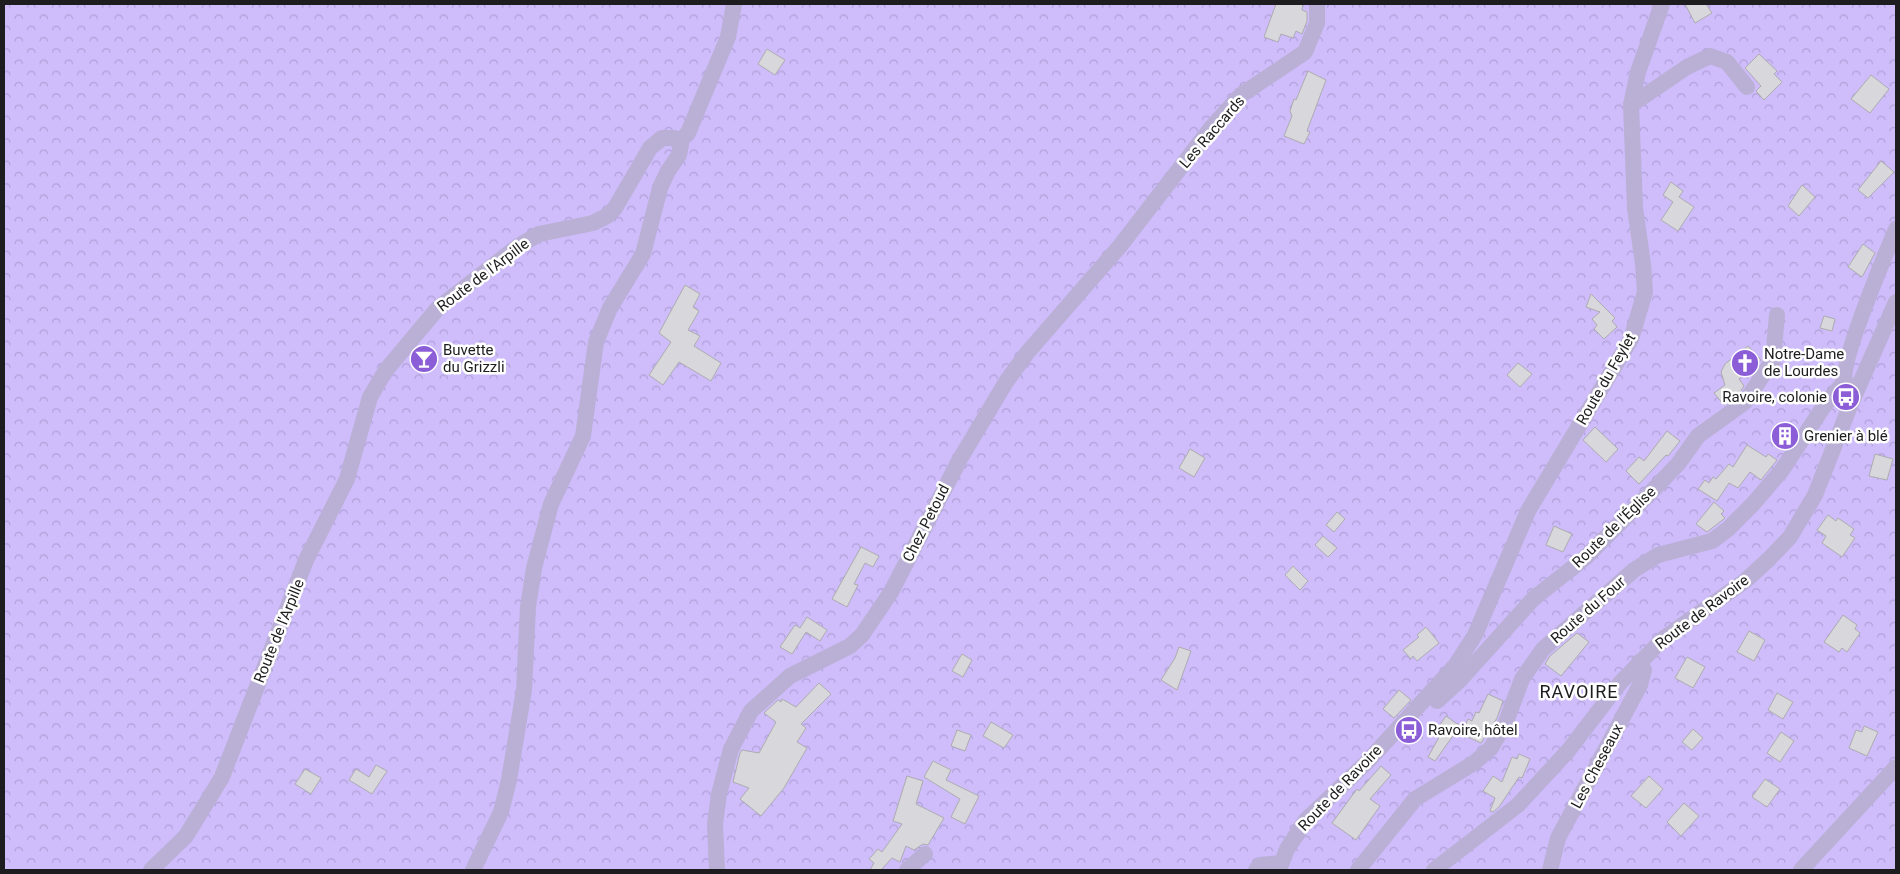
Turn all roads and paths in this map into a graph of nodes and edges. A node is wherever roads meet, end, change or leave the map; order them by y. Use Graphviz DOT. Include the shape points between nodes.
graph roads {
  1 [pos="734,4"];
  2 [pos="1317,4"];
  3 [pos="1662,4"];
  4 [pos="1747,87"];
  5 [pos="1631,105"];
  6 [pos="679,142"];
  7 [pos="1176,174"];
  8 [pos="1896,228"];
  9 [pos="1896,302"];
  10 [pos="1777,315"];
  11 [pos="1852,385"];
  12 [pos="1640,662"];
  13 [pos="1411,713"];
  14 [pos="1896,767"];
  15 [pos="925,854"];
  16 [pos="1280,867"];
  17 [pos="151,870"];
  18 [pos="473,870"];
  19 [pos="717,870"];
  20 [pos="907,870"];
  21 [pos="1256,870"];
  22 [pos="1358,870"];
  23 [pos="1434,870"];
  24 [pos="1550,870"];
  25 [pos="1801,870"];
  1 -- 6 [label="street" via="724,48 688,133"];
  2 -- 7 [label="street, Les Raccards" via="1317,23 1305,52 1241,95"];
  3 -- 5 [label="street, Route du Feylet"];
  4 -- 5 [label="street" via="1727,62 1710,56 1687,67"];
  5 -- 13 [label="street, Route du Feylet" via="1635,208 1644,276 1644,301 1638,320 1625,350 1520,524 1475,635 1451,671"];
  6 -- 17 [label="street, Route de l'Arpille" via="666,138 654,143 606,216 585,225 534,236 452,297 429,317 386,370 370,397 347,479 306,560 222,777 186,836"];
  6 -- 18 [label="street" via="681,152 660,188 643,254 610,308 596,342 583,436 551,504 534,568 528,607 524,690 509,780 501,812"];
  7 -- 19 [label="street, Chez Petoud" via="1006,382 960,459 891,592 867,629 850,646 790,676 755,707 746,720 731,750 719,794 715,824"];
  8 -- 11 [label="street" via="1847,364"];
  9 -- 11 [label="street, Route de Ravoire"];
  10 -- 13 [label="street, Route de l'Église" via="1773,360 1745,402 1698,436 1656,487 1585,558 1534,598 1462,678 1424,711"];
  11 -- 12 [label="street, Route de Ravoire" via="1815,495 1790,537 1745,581 1664,638"];
  11 -- 22 [label="street, Route du Four" via="1824,406 1782,470 1728,529 1712,542 1658,555 1642,565 1543,649 1522,679 1506,722 1491,748 1474,763 1415,799"];
  12 -- 23 [label="street, Route de Ravoire" via="1568,751 1518,805"];
  12 -- 24 [label="street, Les Cheseaux" via="1644,670 1640,685 1558,838"];
  13 -- 16 [label="street, Route de Ravoire" via="1370,760 1306,820"];
  14 -- 25 [label="street"];
  15 -- 20 [label="street"];
  16 -- 21 [label="street" via="1260,865"];
}
